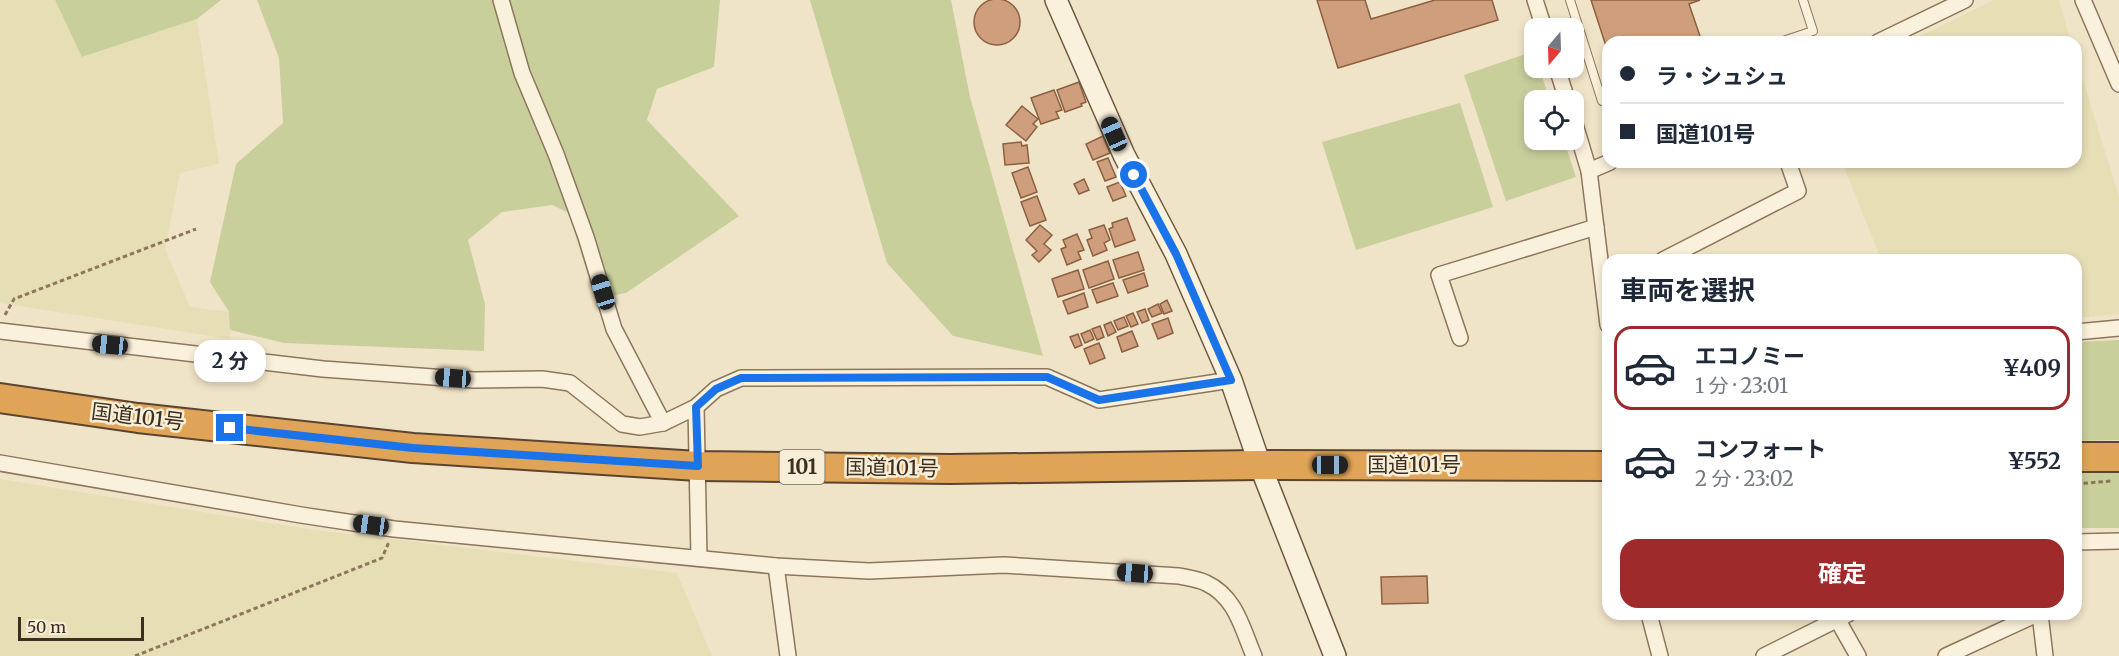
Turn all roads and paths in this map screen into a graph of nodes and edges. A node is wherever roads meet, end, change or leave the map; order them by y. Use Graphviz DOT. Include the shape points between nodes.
graph roads {
  1 [pos="501,0"];
  2 [pos="1056,0"];
  3 [pos="1535,0"];
  4 [pos="1570,0"];
  5 [pos="1803,0"];
  6 [pos="1965,0"];
  7 [pos="2083,0"];
  8 [pos="1541,18"];
  9 [pos="1798,36"];
  10 [pos="1890,36"];
  11 [pos="2119,84"];
  12 [pos="1602,101"];
  13 [pos="1583,150"];
  14 [pos="1602,165"];
  15 [pos="1790,168"];
  16 [pos="1589,171"];
  17 [pos="1596,227"];
  18 [pos="196,229"];
  19 [pos="1675,254"];
  20 [pos="1602,264"];
  21 [pos="2,324"];
  22 [pos="2119,328"];
  23 [pos="2082,331"];
  24 [pos="1460,339"];
  25 [pos="1231,380"];
  26 [pos="0,398"];
  27 [pos="696,407"];
  28 [pos="663,423"];
  29 [pos="2119,457"];
  30 [pos="2082,458"];
  31 [pos="0,463"];
  32 [pos="1260,465"];
  33 [pos="698,466"];
  34 [pos="1602,466"];
  35 [pos="2119,480"];
  36 [pos="2082,483"];
  37 [pos="394,529"];
  38 [pos="2119,541"];
  39 [pos="2082,542"];
  40 [pos="699,558"];
  41 [pos="776,566"];
  42 [pos="1651,620"];
  43 [pos="1834,620"];
  44 [pos="1844,620"];
  45 [pos="2025,620"];
  46 [pos="2039,620"];
  47 [pos="135,656"];
  48 [pos="788,656"];
  49 [pos="1254,656"];
  50 [pos="1335,656"];
  51 [pos="1660,656"];
  52 [pos="1764,656"];
  53 [pos="1858,656"];
  54 [pos="1946,656"];
  55 [pos="2044,656"];
  1 -- 28 [label="street" via="522,73 586,237 614,329"];
  2 -- 25 [label="street" via="1124,155 1176,254"];
  3 -- 8 [label="street"];
  4 -- 12 [label="lane"];
  5 -- 9 [label="lane" via="1813,31"];
  6 -- 10 [label="street"];
  7 -- 11 [label="street"];
  13 -- 16 [label="street"];
  14 -- 16 [label="street"];
  15 -- 19 [label="street" via="1798,191"];
  16 -- 17 [label="street"];
  17 -- 20 [label="street"];
  17 -- 24 [label="street" via="1439,275"];
  18 -- 21 [label="path" via="14,299"];
  21 -- 28 [label="street" via="323,369 570,383 622,424 640,428"];
  22 -- 23 [label="street"];
  25 -- 27 [label="street" via="1099,400 1047,377 741,378 716,389"];
  25 -- 32 [label="street"];
  26 -- 33 [label="highway, 国道101号 / 101" via="138,418 413,448"];
  27 -- 28 [label="street"];
  27 -- 33 [label="street"];
  29 -- 30 [label="highway"];
  31 -- 37 [label="street"];
  32 -- 33 [label="highway, 国道101号 / 101" via="950,469"];
  32 -- 34 [label="highway, 国道101号 / 101"];
  32 -- 50 [label="street"];
  33 -- 40 [label="street"];
  35 -- 36 [label="path"];
  37 -- 40 [label="street"];
  37 -- 47 [label="path" via="382,558"];
  38 -- 39 [label="street"];
  40 -- 41 [label="street"];
  41 -- 48 [label="street"];
  41 -- 49 [label="street" via="869,571 1004,565 1179,576 1206,583 1227,596"];
  42 -- 51 [label="street"];
  43 -- 52 [label="street"];
  44 -- 53 [label="street"];
  45 -- 54 [label="street"];
  46 -- 55 [label="street"];
}
